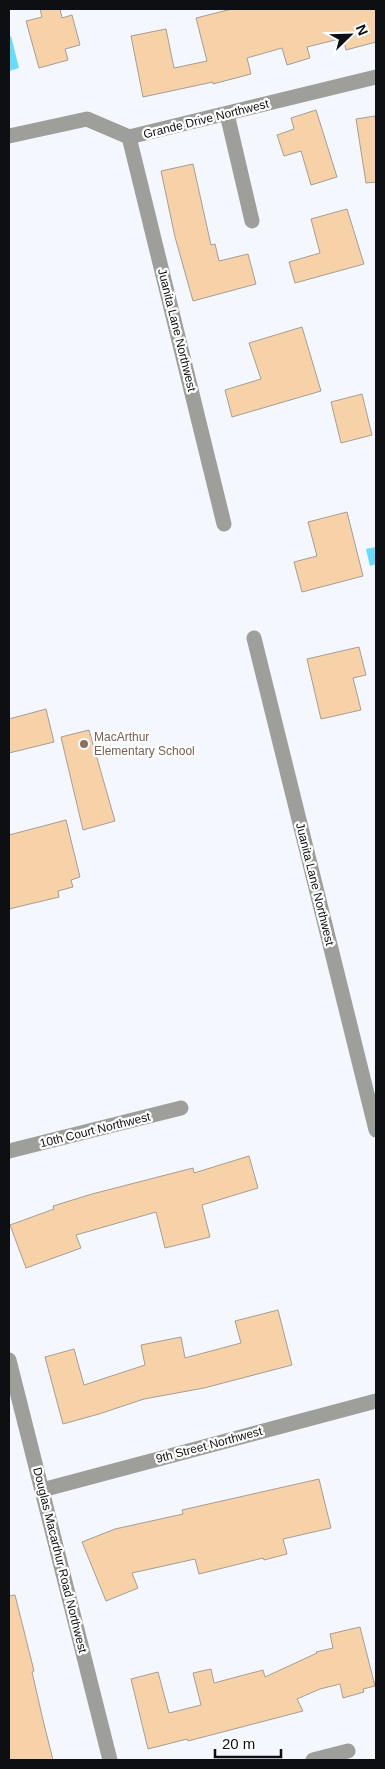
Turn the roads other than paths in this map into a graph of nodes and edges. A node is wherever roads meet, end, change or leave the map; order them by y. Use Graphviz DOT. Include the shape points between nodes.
graph roads {
  1 [pos="376,77"];
  2 [pos="227,114"];
  3 [pos="9,136"];
  4 [pos="129,137"];
  5 [pos="252,221"];
  6 [pos="224,524"];
  7 [pos="254,638"];
  8 [pos="181,1108"];
  9 [pos="376,1130"];
  10 [pos="9,1151"];
  11 [pos="9,1360"];
  12 [pos="376,1401"];
  13 [pos="42,1490"];
  14 [pos="348,1750"];
  15 [pos="110,1760"];
  16 [pos="313,1760"];
  1 -- 2 [label="street, Grande Drive Northwest"];
  2 -- 4 [label="street, Grande Drive Northwest"];
  2 -- 5 [label="street"];
  3 -- 4 [label="street, Grande Drive Northwest" via="87,120"];
  4 -- 6 [label="street, Juanita Lane Northwest"];
  7 -- 9 [label="street, Juanita Lane Northwest"];
  8 -- 10 [label="street, 10th Court Northwest"];
  11 -- 13 [label="street, Douglas Macarthur Road Northwest"];
  12 -- 13 [label="street, 9th Street Northwest"];
  13 -- 15 [label="street, Douglas Macarthur Road Northwest"];
  14 -- 16 [label="street"];
}
